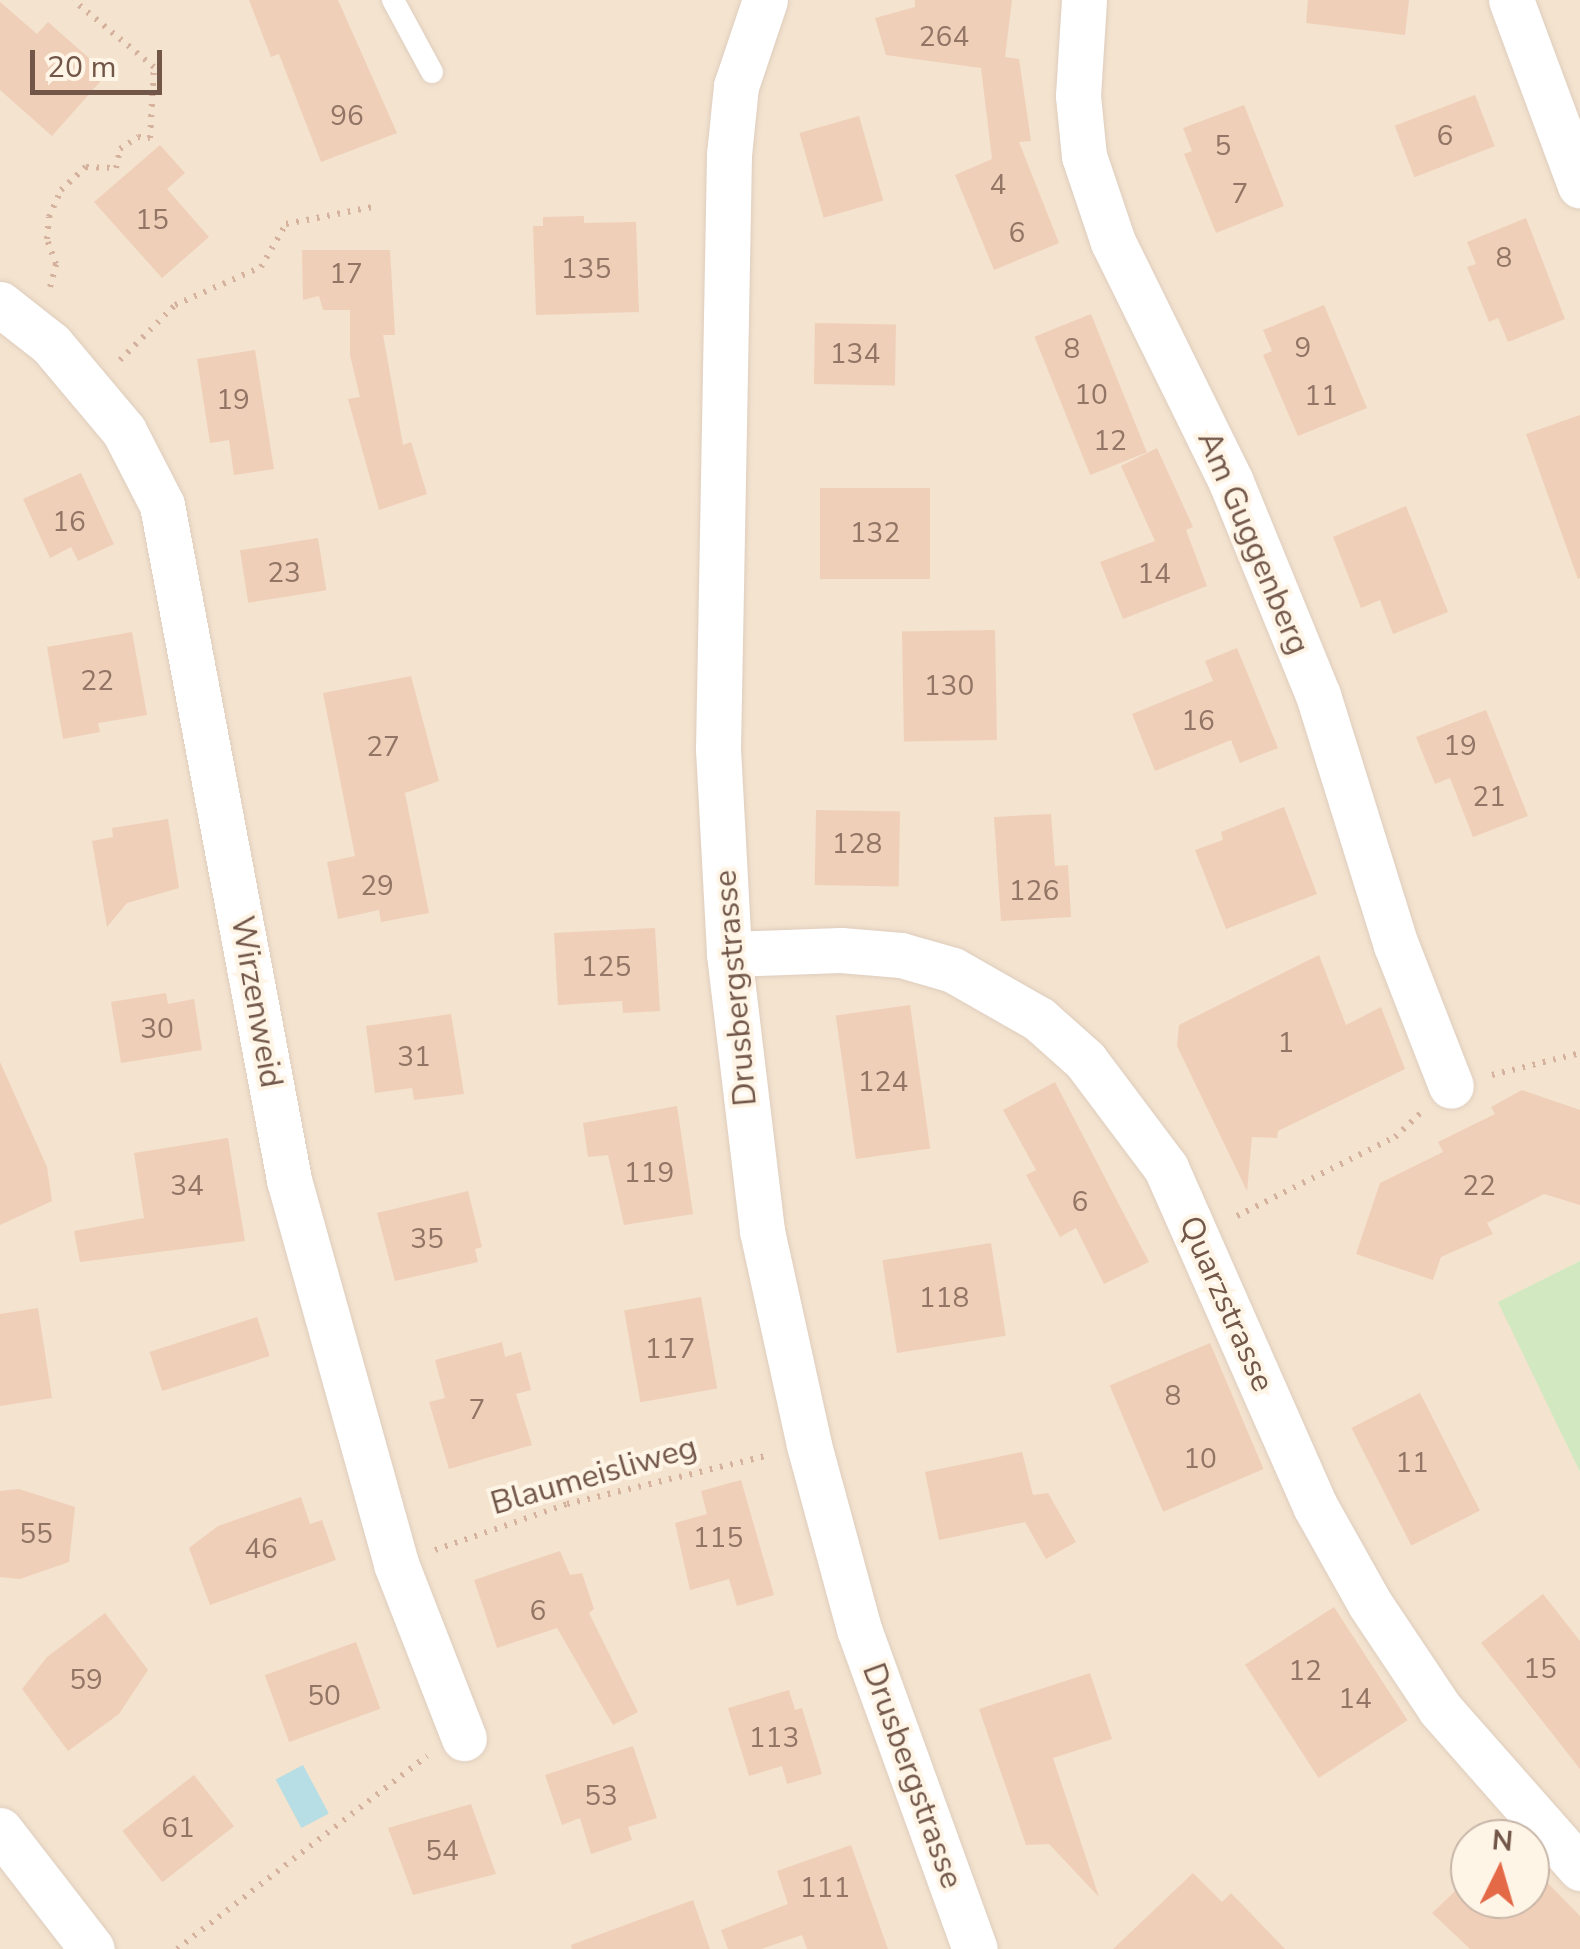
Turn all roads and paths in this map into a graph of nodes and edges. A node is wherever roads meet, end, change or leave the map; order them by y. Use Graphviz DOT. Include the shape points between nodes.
graph roads {
  1 [pos="72,0"];
  2 [pos="393,0"];
  3 [pos="765,0"];
  4 [pos="1084,0"];
  5 [pos="1511,0"];
  6 [pos="432,72"];
  7 [pos="1580,186"];
  8 [pos="376,206"];
  9 [pos="5,306"];
  10 [pos="88,386"];
  11 [pos="729,954"];
  12 [pos="1580,1053"];
  13 [pos="1517,1069"];
  14 [pos="1452,1086"];
  15 [pos="1395,1137"];
  16 [pos="1252,1208"];
  17 [pos="809,1445"];
  18 [pos="396,1564"];
  19 [pos="464,1738"];
  20 [pos="0,1830"];
  21 [pos="1580,1868"];
  22 [pos="92,1949"];
  23 [pos="177,1949"];
  24 [pos="976,1949"];
  1 -- 9 [label="path" via="154,67 150,138 138,137 120,149 116,168 86,167 60,190 48,217 56,264 52,285"];
  2 -- 6 [label="lane"];
  3 -- 11 [label="street, Drusbergstrasse" via="736,86 729,174 718,748"];
  4 -- 14 [label="street, Am Guggenberg" via="1082,141 1107,225 1232,482 1318,695 1396,945"];
  5 -- 7 [label="street"];
  8 -- 10 [label="path" via="286,224 262,267 175,306 154,333"];
  9 -- 10 [label="street, Wirzenweid"];
  10 -- 18 [label="street, Wirzenweid" via="124,430 162,505 289,1180"];
  11 -- 17 [label="street, Drusbergstrasse" via="762,1232"];
  11 -- 21 [label="street, Quarzstrasse" via="902,954 953,970 1038,1019 1085,1060 1166,1168 1315,1506 1370,1604 1440,1709"];
  12 -- 13 [label="path"];
  15 -- 16 [label="path"];
  17 -- 18 [label="path, Blaumeisliweg" via="568,1504"];
  17 -- 24 [label="street, Drusbergstrasse" via="859,1629"];
  18 -- 19 [label="street, Wirzenweid"];
  19 -- 23 [label="path" via="425,1757"];
  20 -- 22 [label="street"];
}
